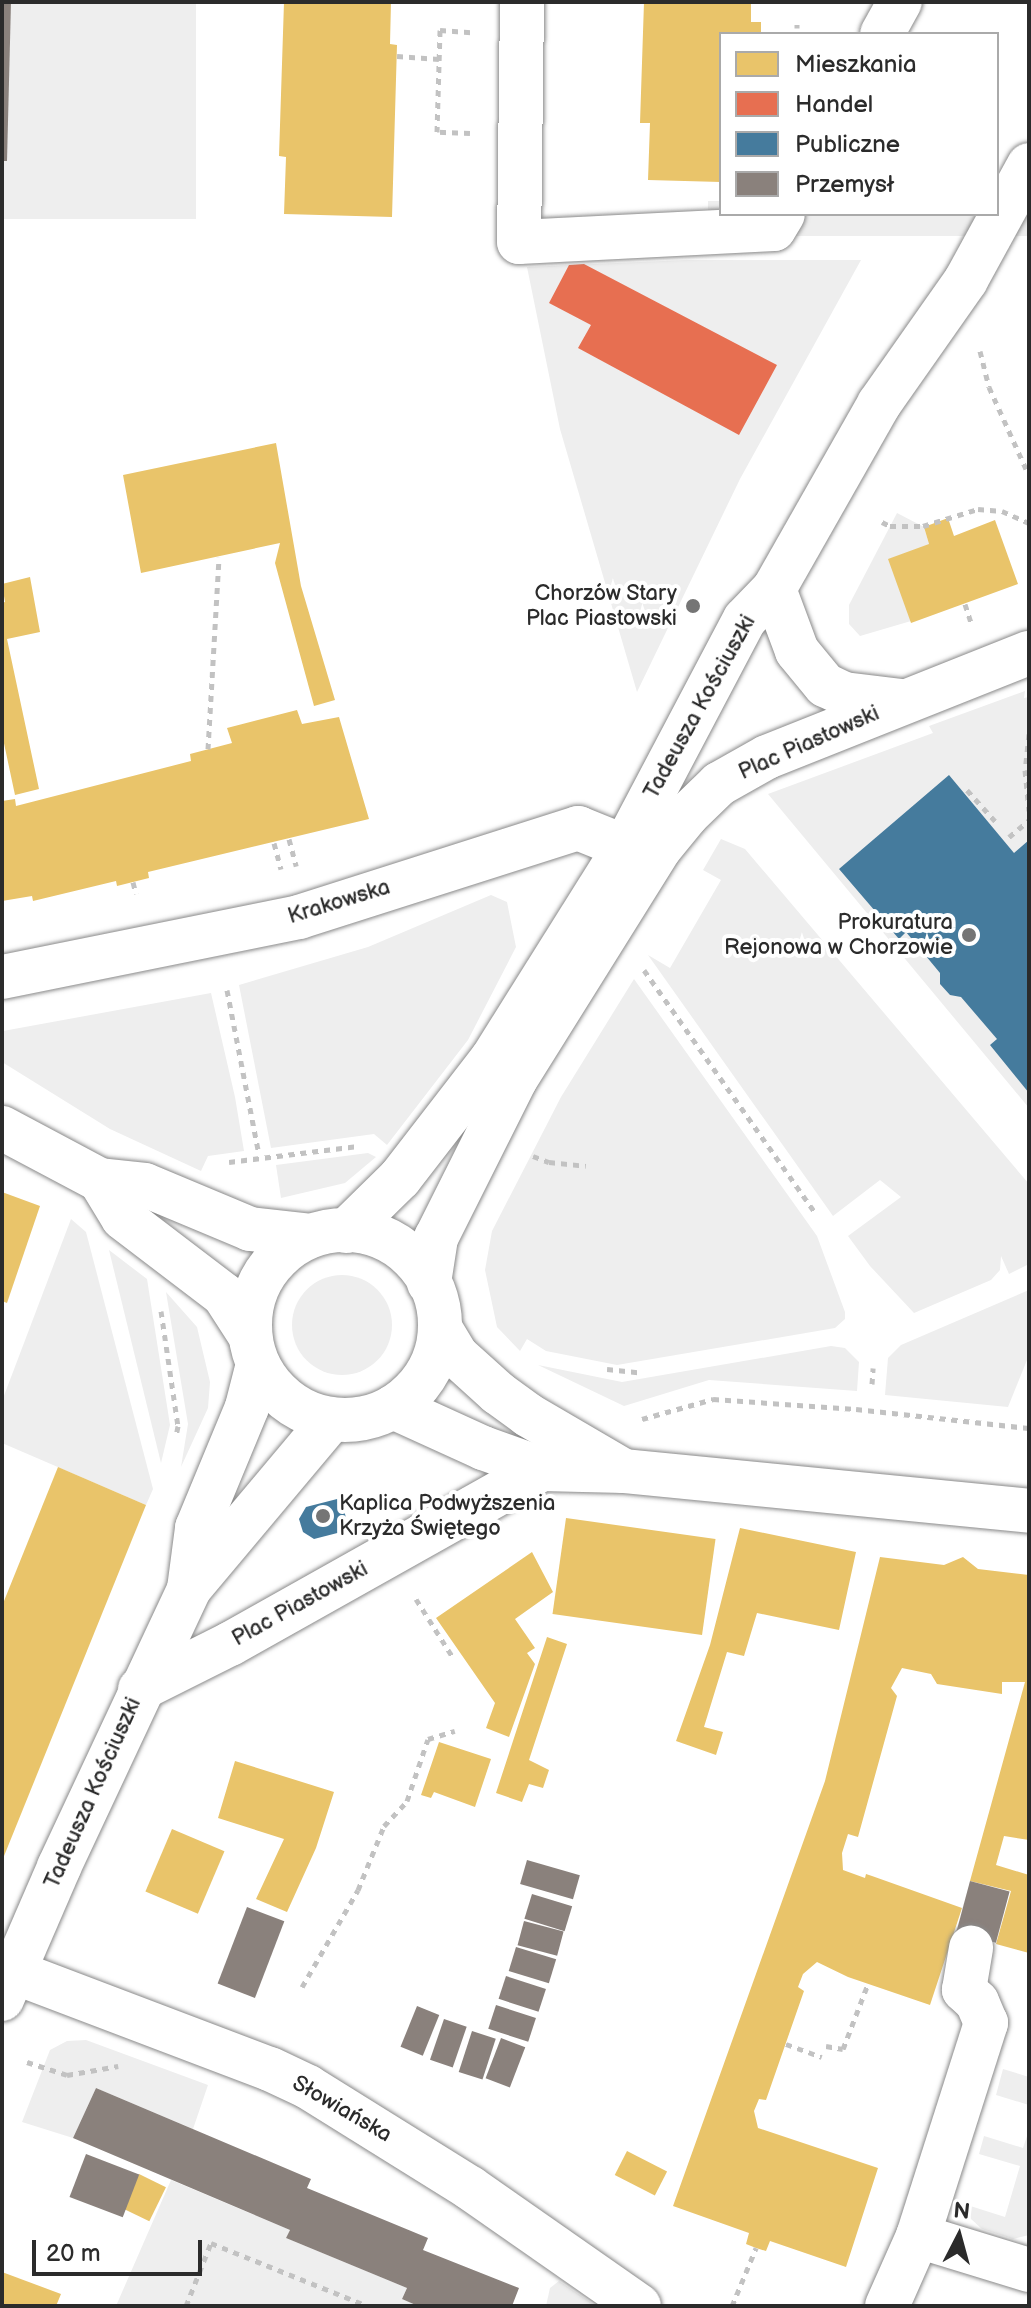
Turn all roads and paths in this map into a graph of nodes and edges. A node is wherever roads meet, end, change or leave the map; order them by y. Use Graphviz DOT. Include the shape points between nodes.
graph roads {
  1 [pos="522,2"];
  2 [pos="900,2"];
  3 [pos="484,32"];
  4 [pos="883,32"];
  5 [pos="397,56"];
  6 [pos="439,59"];
  7 [pos="482,133"];
  8 [pos="1029,165"];
  9 [pos="782,216"];
  10 [pos="979,346"];
  11 [pos="1026,469"];
  12 [pos="882,522"];
  13 [pos="1029,523"];
  14 [pos="219,557"];
  15 [pos="774,589"];
  16 [pos="965,604"];
  17 [pos="967,613"];
  18 [pos="1029,653"];
  19 [pos="905,702"];
  20 [pos="1029,734"];
  21 [pos="208,749"];
  22 [pos="967,790"];
  23 [pos="1029,811"];
  24 [pos="1029,820"];
  25 [pos="995,821"];
  26 [pos="1009,837"];
  27 [pos="289,839"];
  28 [pos="274,843"];
  29 [pos="296,866"];
  30 [pos="281,869"];
  31 [pos="628,872"];
  32 [pos="133,882"];
  33 [pos="136,894"];
  34 [pos="641,966"];
  35 [pos="2,977"];
  36 [pos="227,990"];
  37 [pos="2,1128"];
  38 [pos="371,1144"];
  39 [pos="258,1150"];
  40 [pos="531,1155"];
  41 [pos="214,1164"];
  42 [pos="586,1166"];
  43 [pos="100,1180"];
  44 [pos="816,1214"];
  45 [pos="329,1234"];
  46 [pos="429,1283"];
  47 [pos="159,1301"];
  48 [pos="440,1328"];
  49 [pos="254,1349"];
  50 [pos="873,1368"];
  51 [pos="607,1369"];
  52 [pos="638,1372"];
  53 [pos="872,1384"];
  54 [pos="393,1407"];
  55 [pos="331,1420"];
  56 [pos="638,1420"];
  57 [pos="1029,1428"];
  58 [pos="175,1439"];
  59 [pos="542,1469"];
  60 [pos="624,1471"];
  61 [pos="1029,1511"];
  62 [pos="189,1589"];
  63 [pos="417,1600"];
  64 [pos="454,1659"];
  65 [pos="140,1689"];
  66 [pos="455,1731"];
  67 [pos="971,1948"];
  68 [pos="868,1984"];
  69 [pos="8,1986"];
  70 [pos="303,1986"];
  71 [pos="786,2044"];
  72 [pos="826,2046"];
  73 [pos="822,2057"];
  74 [pos="125,2061"];
  75 [pos="27,2062"];
  76 [pos="918,2236"];
  77 [pos="756,2248"];
  78 [pos="1029,2270"];
  79 [pos="186,2306"];
  80 [pos="368,2306"];
  81 [pos="639,2306"];
  82 [pos="732,2306"];
  83 [pos="887,2306"];
  1 -- 9 [label="street" via="519,242 774,229"];
  2 -- 4 [label="street"];
  3 -- 6 [label="path" via="440,30"];
  5 -- 6 [label="path"];
  6 -- 7 [label="path" via="437,132"];
  8 -- 15 [label="street, Tadeusza Kościuszki" via="966,280 865,427"];
  10 -- 11 [label="path" via="989,387"];
  12 -- 13 [label="path" via="923,526 978,509 1002,511"];
  14 -- 21 [label="path"];
  15 -- 19 [label="street" via="797,651 825,685 844,694"];
  15 -- 31 [label="street, Tadeusza Kościuszki" via="745,619"];
  16 -- 17 [label="path"];
  18 -- 19 [label="street, Plac Piastowski"];
  19 -- 31 [label="street, Plac Piastowski" via="767,757 719,784 660,848"];
  20 -- 23 [label="path"];
  22 -- 25 [label="path"];
  24 -- 26 [label="path"];
  27 -- 29 [label="path"];
  28 -- 30 [label="path"];
  31 -- 35 [label="street, Krakowska" via="613,842 578,828 299,917"];
  31 -- 45 [label="street, Tadeusza Kościuszki" via="400,1178"];
  31 -- 46 [label="street, Tadeusza Kościuszki" via="436,1238"];
  32 -- 33 [label="path"];
  34 -- 44 [label="path"];
  36 -- 39 [label="path"];
  37 -- 43 [label="street"];
  38 -- 41 [label="path"];
  40 -- 42 [label="path"];
  43 -- 45 [label="street" via="145,1185 250,1229"];
  43 -- 49 [label="street" via="123,1218 224,1295"];
  45 -- 46 [label="street" via="383,1238 404,1251"];
  45 -- 49 [label="street" via="288,1249 258,1285 251,1309"];
  46 -- 48 [label="street"];
  47 -- 58 [label="path" via="178,1426"];
  48 -- 54 [label="street" via="434,1360 418,1387"];
  48 -- 60 [label="street" via="457,1356 498,1393"];
  49 -- 55 [label="street" via="275,1391 301,1410"];
  49 -- 62 [label="street, Tadeusza Kościuszki" via="247,1407 197,1528"];
  50 -- 53 [label="path"];
  51 -- 52 [label="path"];
  54 -- 55 [label="street" via="363,1419"];
  54 -- 59 [label="street"];
  55 -- 62 [label="street, Tadeusza Kościuszki"];
  56 -- 57 [label="path" via="713,1399"];
  59 -- 60 [label="street"];
  59 -- 65 [label="street, Plac Piastowski"];
  60 -- 61 [label="street"];
  62 -- 65 [label="street, Tadeusza Kościuszki"];
  63 -- 64 [label="path"];
  65 -- 69 [label="street, Tadeusza Kościuszki"];
  66 -- 70 [label="path" via="428,1739 407,1801 384,1826 358,1890"];
  67 -- 76 [label="street" via="964,1990 977,2002 986,2023"];
  68 -- 72 [label="path" via="843,2049"];
  69 -- 81 [label="street, Słowiańska" via="259,2064 308,2087 470,2188"];
  71 -- 73 [label="path"];
  74 -- 75 [label="path" via="113,2069 67,2075"];
  76 -- 78 [label="street"];
  76 -- 83 [label="street"];
  77 -- 82 [label="path"];
  79 -- 80 [label="path" via="211,2243"];
}
